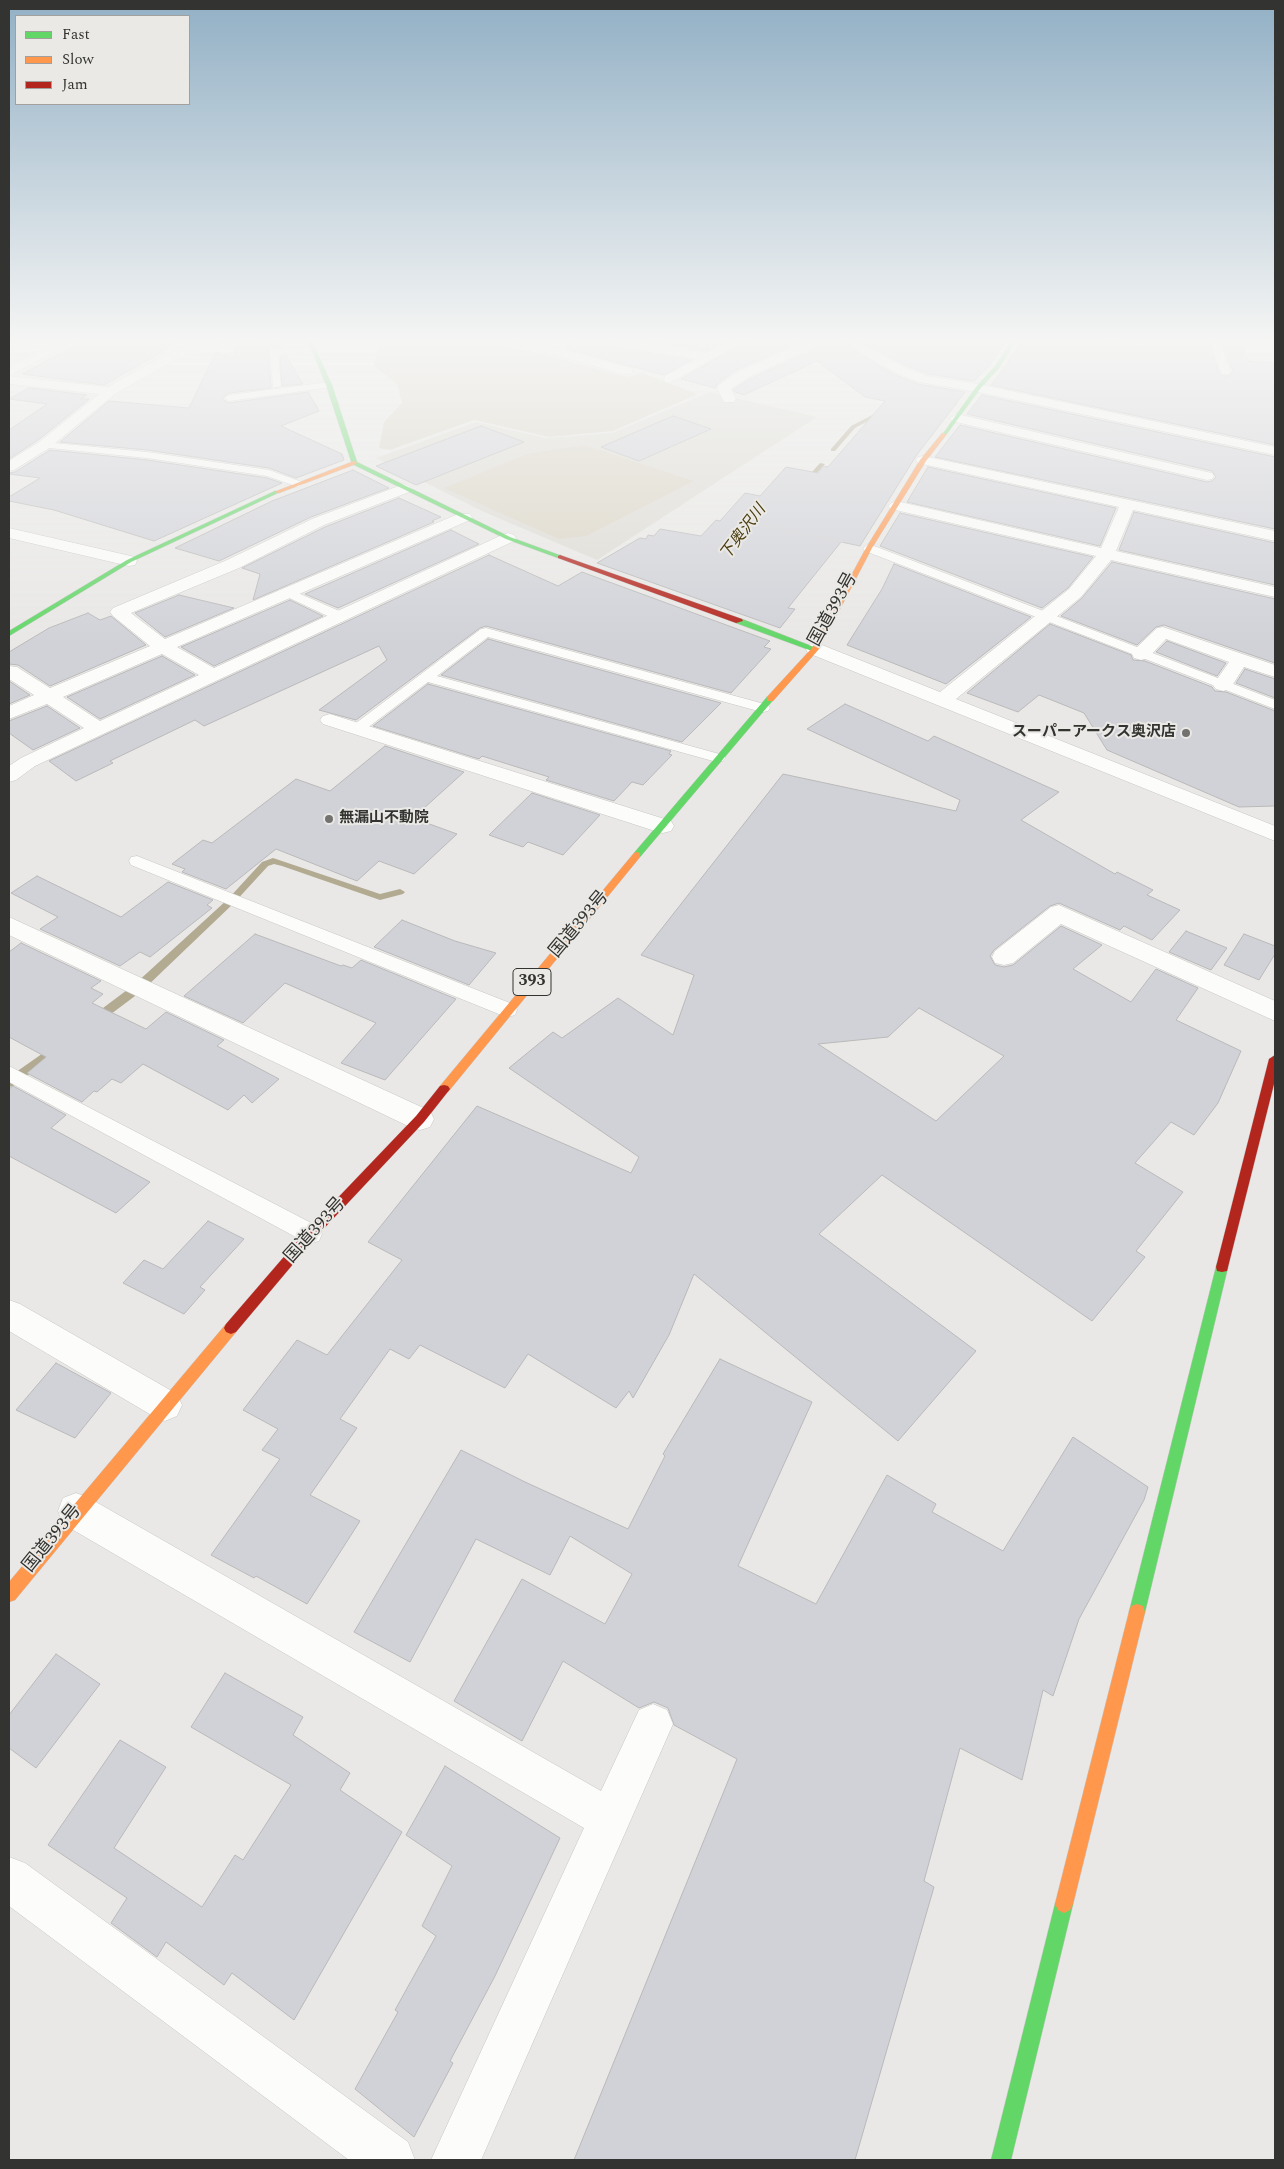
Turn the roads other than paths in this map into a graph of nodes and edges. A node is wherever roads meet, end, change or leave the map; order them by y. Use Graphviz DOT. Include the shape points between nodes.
graph roads {
  1 [pos="47,442"];
  2 [pos="347,442"];
  3 [pos="937,442"];
  4 [pos="1063,442"];
  5 [pos="1145,442"];
  6 [pos="1235,442"];
  7 [pos="44,445"];
  8 [pos="1275,451"];
  9 [pos="1130,458"];
  10 [pos="923,460"];
  11 [pos="354,463"];
  12 [pos="9,467"];
  13 [pos="1207,476"];
  14 [pos="298,484"];
  15 [pos="404,489"];
  16 [pos="1128,504"];
  17 [pos="896,506"];
  18 [pos="464,517"];
  19 [pos="9,533"];
  20 [pos="1275,536"];
  21 [pos="508,538"];
  22 [pos="869,548"];
  23 [pos="1106,555"];
  24 [pos="129,561"];
  25 [pos="1275,592"];
  26 [pos="289,593"];
  27 [pos="339,616"];
  28 [pos="1046,616"];
  29 [pos="9,634"];
  30 [pos="163,647"];
  31 [pos="815,648"];
  32 [pos="1141,654"];
  33 [pos="1240,660"];
  34 [pos="10,671"];
  35 [pos="1275,671"];
  36 [pos="214,676"];
  37 [pos="426,676"];
  38 [pos="1223,685"];
  39 [pos="48,697"];
  40 [pos="943,699"];
  41 [pos="1275,704"];
  42 [pos="763,708"];
  43 [pos="9,713"];
  44 [pos="330,720"];
  45 [pos="99,729"];
  46 [pos="357,729"];
  47 [pos="718,758"];
  48 [pos="9,776"];
  49 [pos="663,826"];
  50 [pos="1275,834"];
  51 [pos="136,861"];
  52 [pos="9,925"];
  53 [pos="1004,956"];
  54 [pos="508,1010"];
  55 [pos="1275,1012"];
  56 [pos="1275,1059"];
  57 [pos="9,1073"];
  58 [pos="420,1119"];
  59 [pos="311,1234"];
  60 [pos="9,1314"];
  61 [pos="166,1405"];
  62 [pos="76,1511"];
  63 [pos="9,1594"];
  64 [pos="653,1724"];
  65 [pos="610,1820"];
  66 [pos="9,1879"];
  67 [pos="390,2160"];
  68 [pos="456,2160"];
  69 [pos="1001,2160"];
  1 -- 7 [label="street"];
  2 -- 11 [label="main road"];
  3 -- 10 [label="main road, 国道393号 / 393"];
  4 -- 9 [label="street"];
  5 -- 9 [label="street"];
  6 -- 8 [label="street"];
  7 -- 12 [label="street"];
  7 -- 14 [label="lane" via="147,455 269,473"];
  9 -- 13 [label="street"];
  10 -- 16 [label="street"];
  10 -- 17 [label="main road, 国道393号 / 393"];
  11 -- 14 [label="main road"];
  11 -- 15 [label="main road"];
  14 -- 24 [label="main road"];
  15 -- 18 [label="main road"];
  15 -- 30 [label="street" via="318,522 233,564 120,612"];
  16 -- 20 [label="street"];
  16 -- 23 [label="street"];
  17 -- 22 [label="main road, 国道393号 / 393"];
  17 -- 23 [label="street"];
  18 -- 21 [label="main road"];
  18 -- 26 [label="street"];
  19 -- 24 [label="street"];
  21 -- 27 [label="street"];
  21 -- 31 [label="main road"];
  22 -- 28 [label="lane"];
  22 -- 31 [label="main road, 国道393号 / 393"];
  23 -- 25 [label="street"];
  23 -- 28 [label="street" via="1075,592"];
  24 -- 29 [label="main road"];
  26 -- 27 [label="lane"];
  26 -- 30 [label="street"];
  27 -- 36 [label="street"];
  28 -- 32 [label="lane"];
  28 -- 40 [label="street"];
  30 -- 36 [label="street"];
  30 -- 39 [label="street"];
  31 -- 40 [label="street"];
  31 -- 42 [label="main road, 国道393号 / 393"];
  32 -- 33 [label="street" via="1163,632"];
  32 -- 38 [label="lane"];
  33 -- 35 [label="street"];
  33 -- 38 [label="street"];
  34 -- 39 [label="street"];
  36 -- 45 [label="street"];
  37 -- 42 [label="lane" via="486,632"];
  37 -- 46 [label="lane"];
  37 -- 47 [label="lane"];
  38 -- 41 [label="lane"];
  39 -- 43 [label="street"];
  39 -- 45 [label="street"];
  40 -- 50 [label="street"];
  42 -- 47 [label="main road, 国道393号 / 393"];
  44 -- 46 [label="street"];
  45 -- 48 [label="street" via="28,762"];
  46 -- 49 [label="street"];
  47 -- 49 [label="main road, 国道393号 / 393"];
  49 -- 54 [label="main road, 国道393号 / 393"];
  51 -- 54 [label="lane"];
  52 -- 58 [label="street"];
  53 -- 55 [label="street" via="1060,913"];
  54 -- 58 [label="main road, 国道393号 / 393"];
  56 -- 69 [label="main road"];
  57 -- 59 [label="lane"];
  58 -- 59 [label="main road, 国道393号 / 393"];
  59 -- 61 [label="main road, 国道393号 / 393"];
  60 -- 61 [label="street"];
  61 -- 62 [label="main road, 国道393号 / 393"];
  62 -- 63 [label="main road, 国道393号 / 393"];
  62 -- 65 [label="street"];
  64 -- 65 [label="street"];
  65 -- 68 [label="street"];
  66 -- 67 [label="street"];
}
